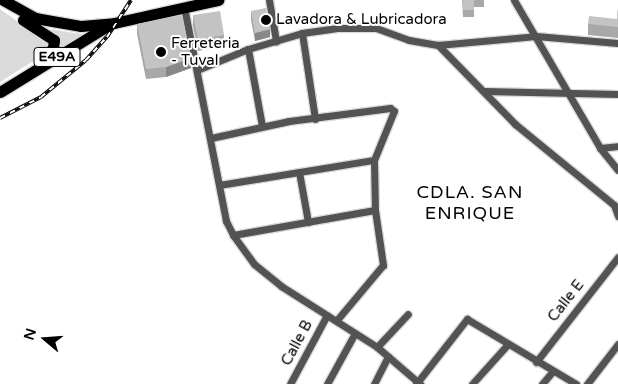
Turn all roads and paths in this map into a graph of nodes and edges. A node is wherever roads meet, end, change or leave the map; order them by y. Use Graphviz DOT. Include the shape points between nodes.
graph roads {
  1 [pos="3,0"];
  2 [pos="218,0"];
  3 [pos="269,0"];
  4 [pos="514,0"];
  5 [pos="184,7"];
  6 [pos="15,8"];
  7 [pos="114,23"];
  8 [pos="302,33"];
  9 [pos="536,36"];
  10 [pos="276,41"];
  11 [pos="618,43"];
  12 [pos="438,45"];
  13 [pos="248,49"];
  14 [pos="197,70"];
  15 [pos="12,85"];
  16 [pos="484,91"];
  17 [pos="0,92"];
  18 [pos="566,92"];
  19 [pos="618,94"];
  20 [pos="315,118"];
  21 [pos="262,126"];
  22 [pos="211,138"];
  23 [pos="618,146"];
  24 [pos="600,148"];
  25 [pos="374,160"];
  26 [pos="618,170"];
  27 [pos="300,172"];
  28 [pos="220,185"];
  29 [pos="375,210"];
  30 [pos="618,216"];
  31 [pos="308,222"];
  32 [pos="233,235"];
  33 [pos="618,257"];
  34 [pos="408,314"];
  35 [pos="327,315"];
  36 [pos="336,321"];
  37 [pos="355,333"];
  38 [pos="508,344"];
  39 [pos="618,344"];
  40 [pos="377,347"];
  41 [pos="388,356"];
  42 [pos="536,362"];
  43 [pos="553,371"];
  44 [pos="418,383"];
  45 [pos="290,384"];
  46 [pos="327,384"];
  47 [pos="374,384"];
  48 [pos="472,384"];
  49 [pos="542,384"];
  50 [pos="576,384"];
  51 [pos="587,384"];
  1 -- 6 [label="main road, E49A"];
  2 -- 5 [label="main road, E49A"];
  3 -- 10 [label="street"];
  4 -- 9 [label="street"];
  5 -- 7 [label="main road, E49A"];
  5 -- 14 [label="street"];
  6 -- 7 [label="main road, E49A" via="35,18 64,25"];
  6 -- 15 [label="main road" via="21,18 54,40 48,55 19,74"];
  7 -- 15 [label="main road, E49A"];
  8 -- 10 [label="street"];
  8 -- 12 [label="street" via="367,26"];
  8 -- 20 [label="street"];
  9 -- 11 [label="street"];
  9 -- 12 [label="street"];
  9 -- 18 [label="street"];
  10 -- 13 [label="street"];
  12 -- 16 [label="street"];
  13 -- 14 [label="street"];
  13 -- 21 [label="street"];
  14 -- 22 [label="street"];
  15 -- 17 [label="main road, E49A"];
  16 -- 18 [label="street"];
  16 -- 30 [label="street" via="515,124 614,205"];
  18 -- 19 [label="street"];
  18 -- 24 [label="street"];
  20 -- 21 [label="street"];
  20 -- 25 [label="street" via="390,108 394,111"];
  21 -- 22 [label="street"];
  22 -- 28 [label="street"];
  23 -- 24 [label="street"];
  24 -- 26 [label="street"];
  25 -- 27 [label="street"];
  25 -- 29 [label="street"];
  27 -- 28 [label="street"];
  27 -- 31 [label="street"];
  28 -- 32 [label="street" via="226,221"];
  29 -- 31 [label="street"];
  29 -- 36 [label="street" via="383,265"];
  31 -- 32 [label="street"];
  32 -- 35 [label="street" via="254,264 281,286"];
  33 -- 42 [label="street, Calle E"];
  34 -- 40 [label="street"];
  35 -- 36 [label="street"];
  35 -- 45 [label="street, Calle B"];
  36 -- 37 [label="street"];
  37 -- 40 [label="street"];
  37 -- 46 [label="street"];
  38 -- 42 [label="street"];
  38 -- 44 [label="street" via="467,319"];
  38 -- 48 [label="street"];
  39 -- 51 [label="street"];
  40 -- 41 [label="street"];
  41 -- 44 [label="street"];
  41 -- 47 [label="street"];
  42 -- 43 [label="street"];
  43 -- 49 [label="street"];
  43 -- 50 [label="street"];
}
